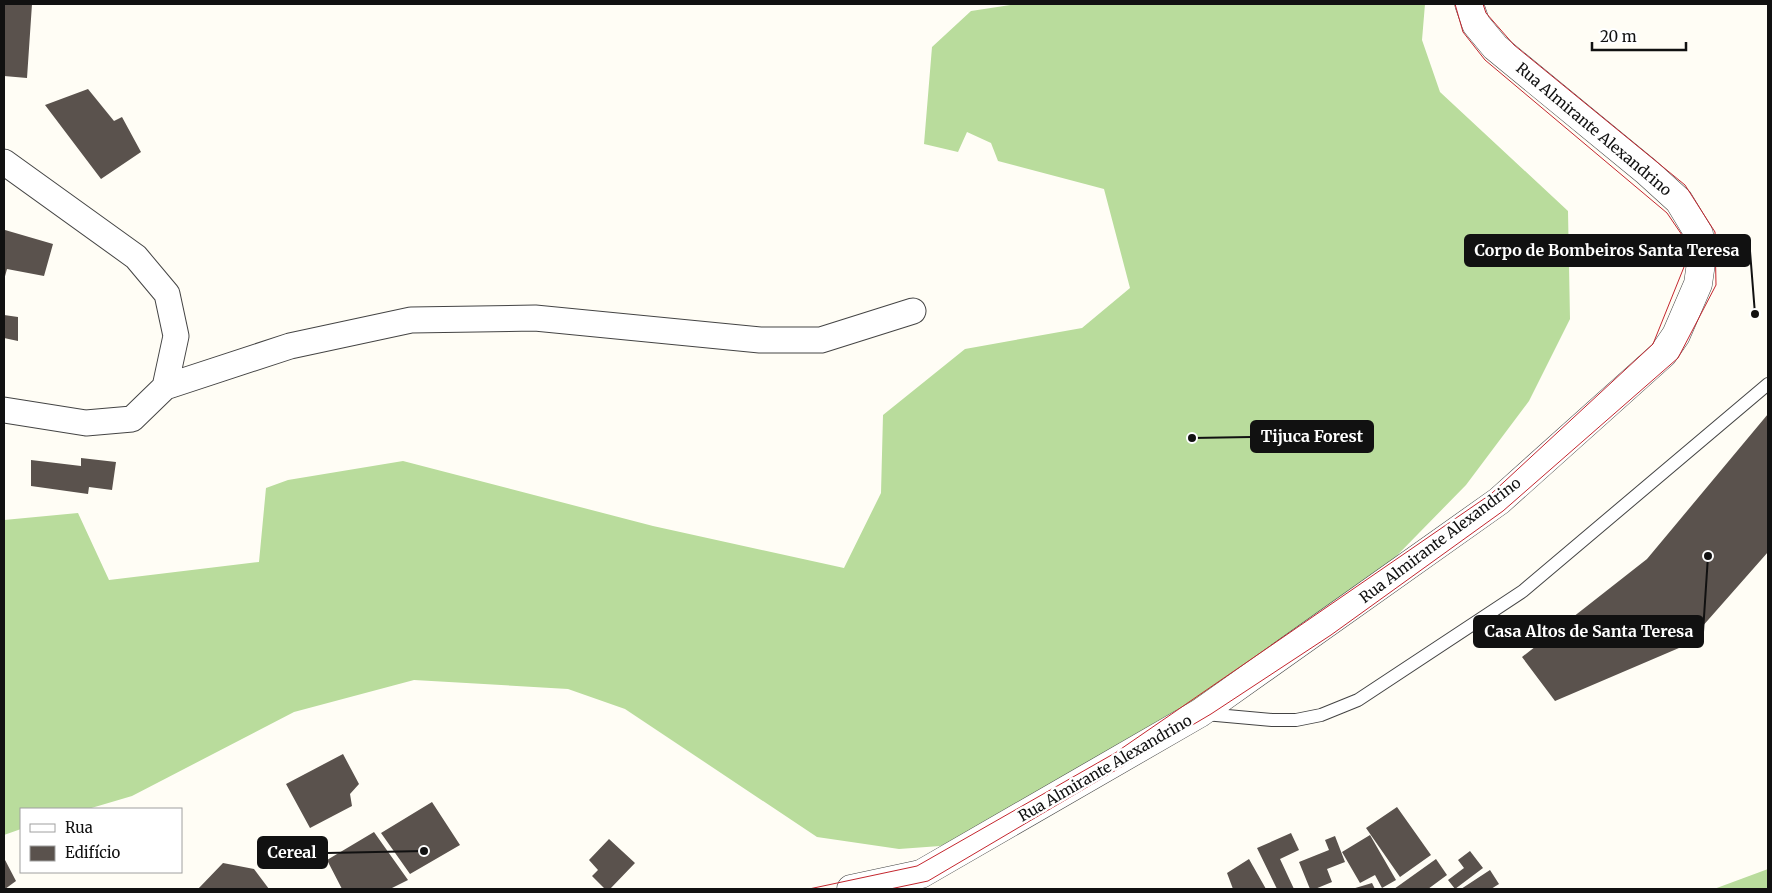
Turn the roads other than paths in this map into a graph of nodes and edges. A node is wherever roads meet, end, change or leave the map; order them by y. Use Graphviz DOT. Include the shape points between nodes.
graph roads {
  1 [pos="1471,6"];
  2 [pos="4,162"];
  3 [pos="914,311"];
  4 [pos="1768,384"];
  5 [pos="165,387"];
  6 [pos="4,410"];
  7 [pos="1200,713"];
  8 [pos="851,889"];
  1 -- 7 [label="street, Rua Almirante Alexandrino" via="1476,24 1494,46 1679,201 1699,234 1701,263 1698,284 1676,335 1662,354 1498,501"];
  2 -- 5 [label="street" via="136,258 167,294 176,336"];
  3 -- 5 [label="street" via="821,340 760,340 535,318 411,320 290,346"];
  4 -- 7 [label="lane" via="1523,590 1358,700 1321,715 1296,720"];
  5 -- 6 [label="street" via="132,419 86,423"];
  7 -- 8 [label="street, Rua Almirante Alexandrino" via="921,874"];
}
